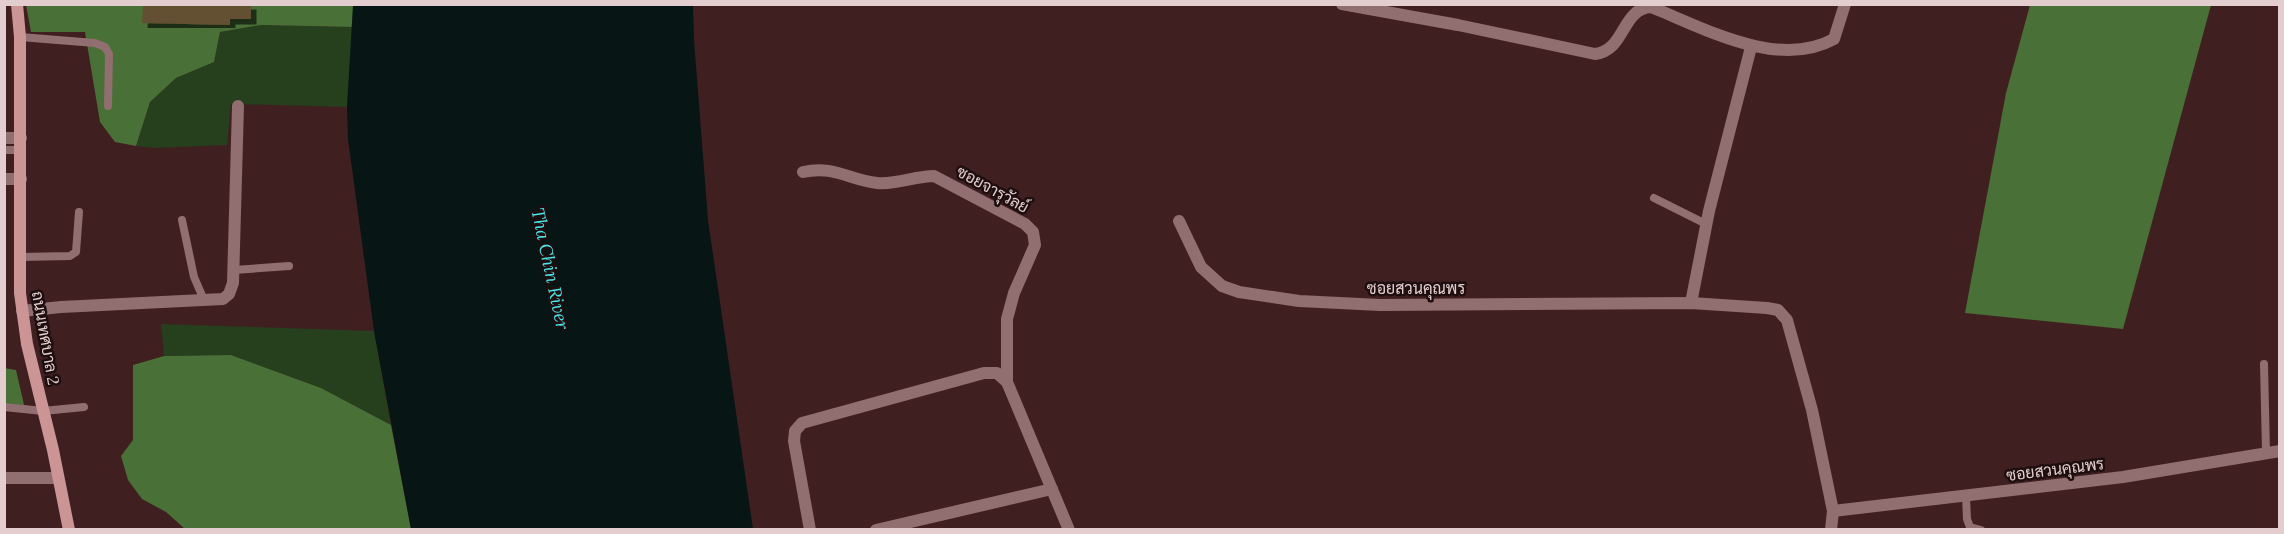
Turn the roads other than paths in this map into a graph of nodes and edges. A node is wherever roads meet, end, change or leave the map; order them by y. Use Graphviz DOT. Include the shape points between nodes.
graph roads {
  1 [pos="17,4"];
  2 [pos="1342,4"];
  3 [pos="1845,4"];
  4 [pos="20,37"];
  5 [pos="1751,47"];
  6 [pos="108,106"];
  7 [pos="238,106"];
  8 [pos="4,138"];
  9 [pos="21,144"];
  10 [pos="4,150"];
  11 [pos="803,172"];
  12 [pos="4,179"];
  13 [pos="21,179"];
  14 [pos="1654,198"];
  15 [pos="79,212"];
  16 [pos="182,220"];
  17 [pos="1179,220"];
  18 [pos="1706,224"];
  19 [pos="20,257"];
  20 [pos="289,266"];
  21 [pos="234,270"];
  22 [pos="204,300"];
  23 [pos="1691,303"];
  24 [pos="22,311"];
  25 [pos="2264,364"];
  26 [pos="1006,382"];
  27 [pos="4,407"];
  28 [pos="84,407"];
  29 [pos="43,411"];
  30 [pos="2280,450"];
  31 [pos="2266,452"];
  32 [pos="4,478"];
  33 [pos="58,478"];
  34 [pos="1052,489"];
  35 [pos="1966,497"];
  36 [pos="1833,511"];
  37 [pos="69,530"];
  38 [pos="810,530"];
  39 [pos="876,530"];
  40 [pos="1069,530"];
  41 [pos="1831,530"];
  42 [pos="1981,530"];
  1 -- 4 [label="street, ถนนเทศบาล 2"];
  2 -- 5 [label="street" via="1595,54 1614,45 1635,13 1651,7"];
  3 -- 5 [label="street" via="1834,39 1825,44 1802,50"];
  4 -- 6 [label="lane" via="105,47 109,54"];
  4 -- 9 [label="street, ถนนเทศบาล 2"];
  5 -- 18 [label="street"];
  7 -- 21 [label="street"];
  8 -- 9 [label="street"];
  9 -- 10 [label="lane"];
  9 -- 13 [label="street, ถนนเทศบาล 2"];
  11 -- 26 [label="street, ซอยจารุวัลย์" via="819,168 875,183 934,176 1025,224 1033,232 1035,245 1007,318"];
  12 -- 13 [label="street"];
  13 -- 19 [label="street, ถนนเทศบาล 2"];
  14 -- 18 [label="lane"];
  15 -- 19 [label="lane" via="76,252 70,256"];
  16 -- 22 [label="lane" via="194,277"];
  17 -- 23 [label="street, ซอยสวนคุณพร" via="1201,267 1222,286 1249,293 1299,301 1380,305"];
  18 -- 23 [label="street"];
  19 -- 24 [label="street, ถนนเทศบาล 2"];
  20 -- 21 [label="lane"];
  21 -- 22 [label="street" via="229,294 223,299"];
  22 -- 24 [label="street"];
  23 -- 36 [label="street, ซอยสวนคุณพร" via="1767,308 1778,310 1787,320 1812,410"];
  24 -- 29 [label="street, ถนนเทศบาล 2"];
  25 -- 31 [label="lane"];
  26 -- 34 [label="street, ซอยจารุวัลย์"];
  26 -- 38 [label="street" via="997,373 984,373 802,423 795,431 794,441"];
  27 -- 29 [label="lane"];
  28 -- 29 [label="lane"];
  29 -- 33 [label="street, ถนนเทศบาล 2"];
  30 -- 31 [label="street, ซอยสวนคุณพร"];
  31 -- 35 [label="street, ซอยสวนคุณพร" via="2123,477"];
  32 -- 33 [label="street"];
  33 -- 37 [label="street, ถนนเทศบาล 2"];
  34 -- 39 [label="street"];
  34 -- 40 [label="street, ซอยจารุวัลย์"];
  35 -- 36 [label="street, ซอยสวนคุณพร"];
  35 -- 42 [label="lane" via="1970,526"];
  36 -- 41 [label="street, ซอยสวนคุณพร"];
}
